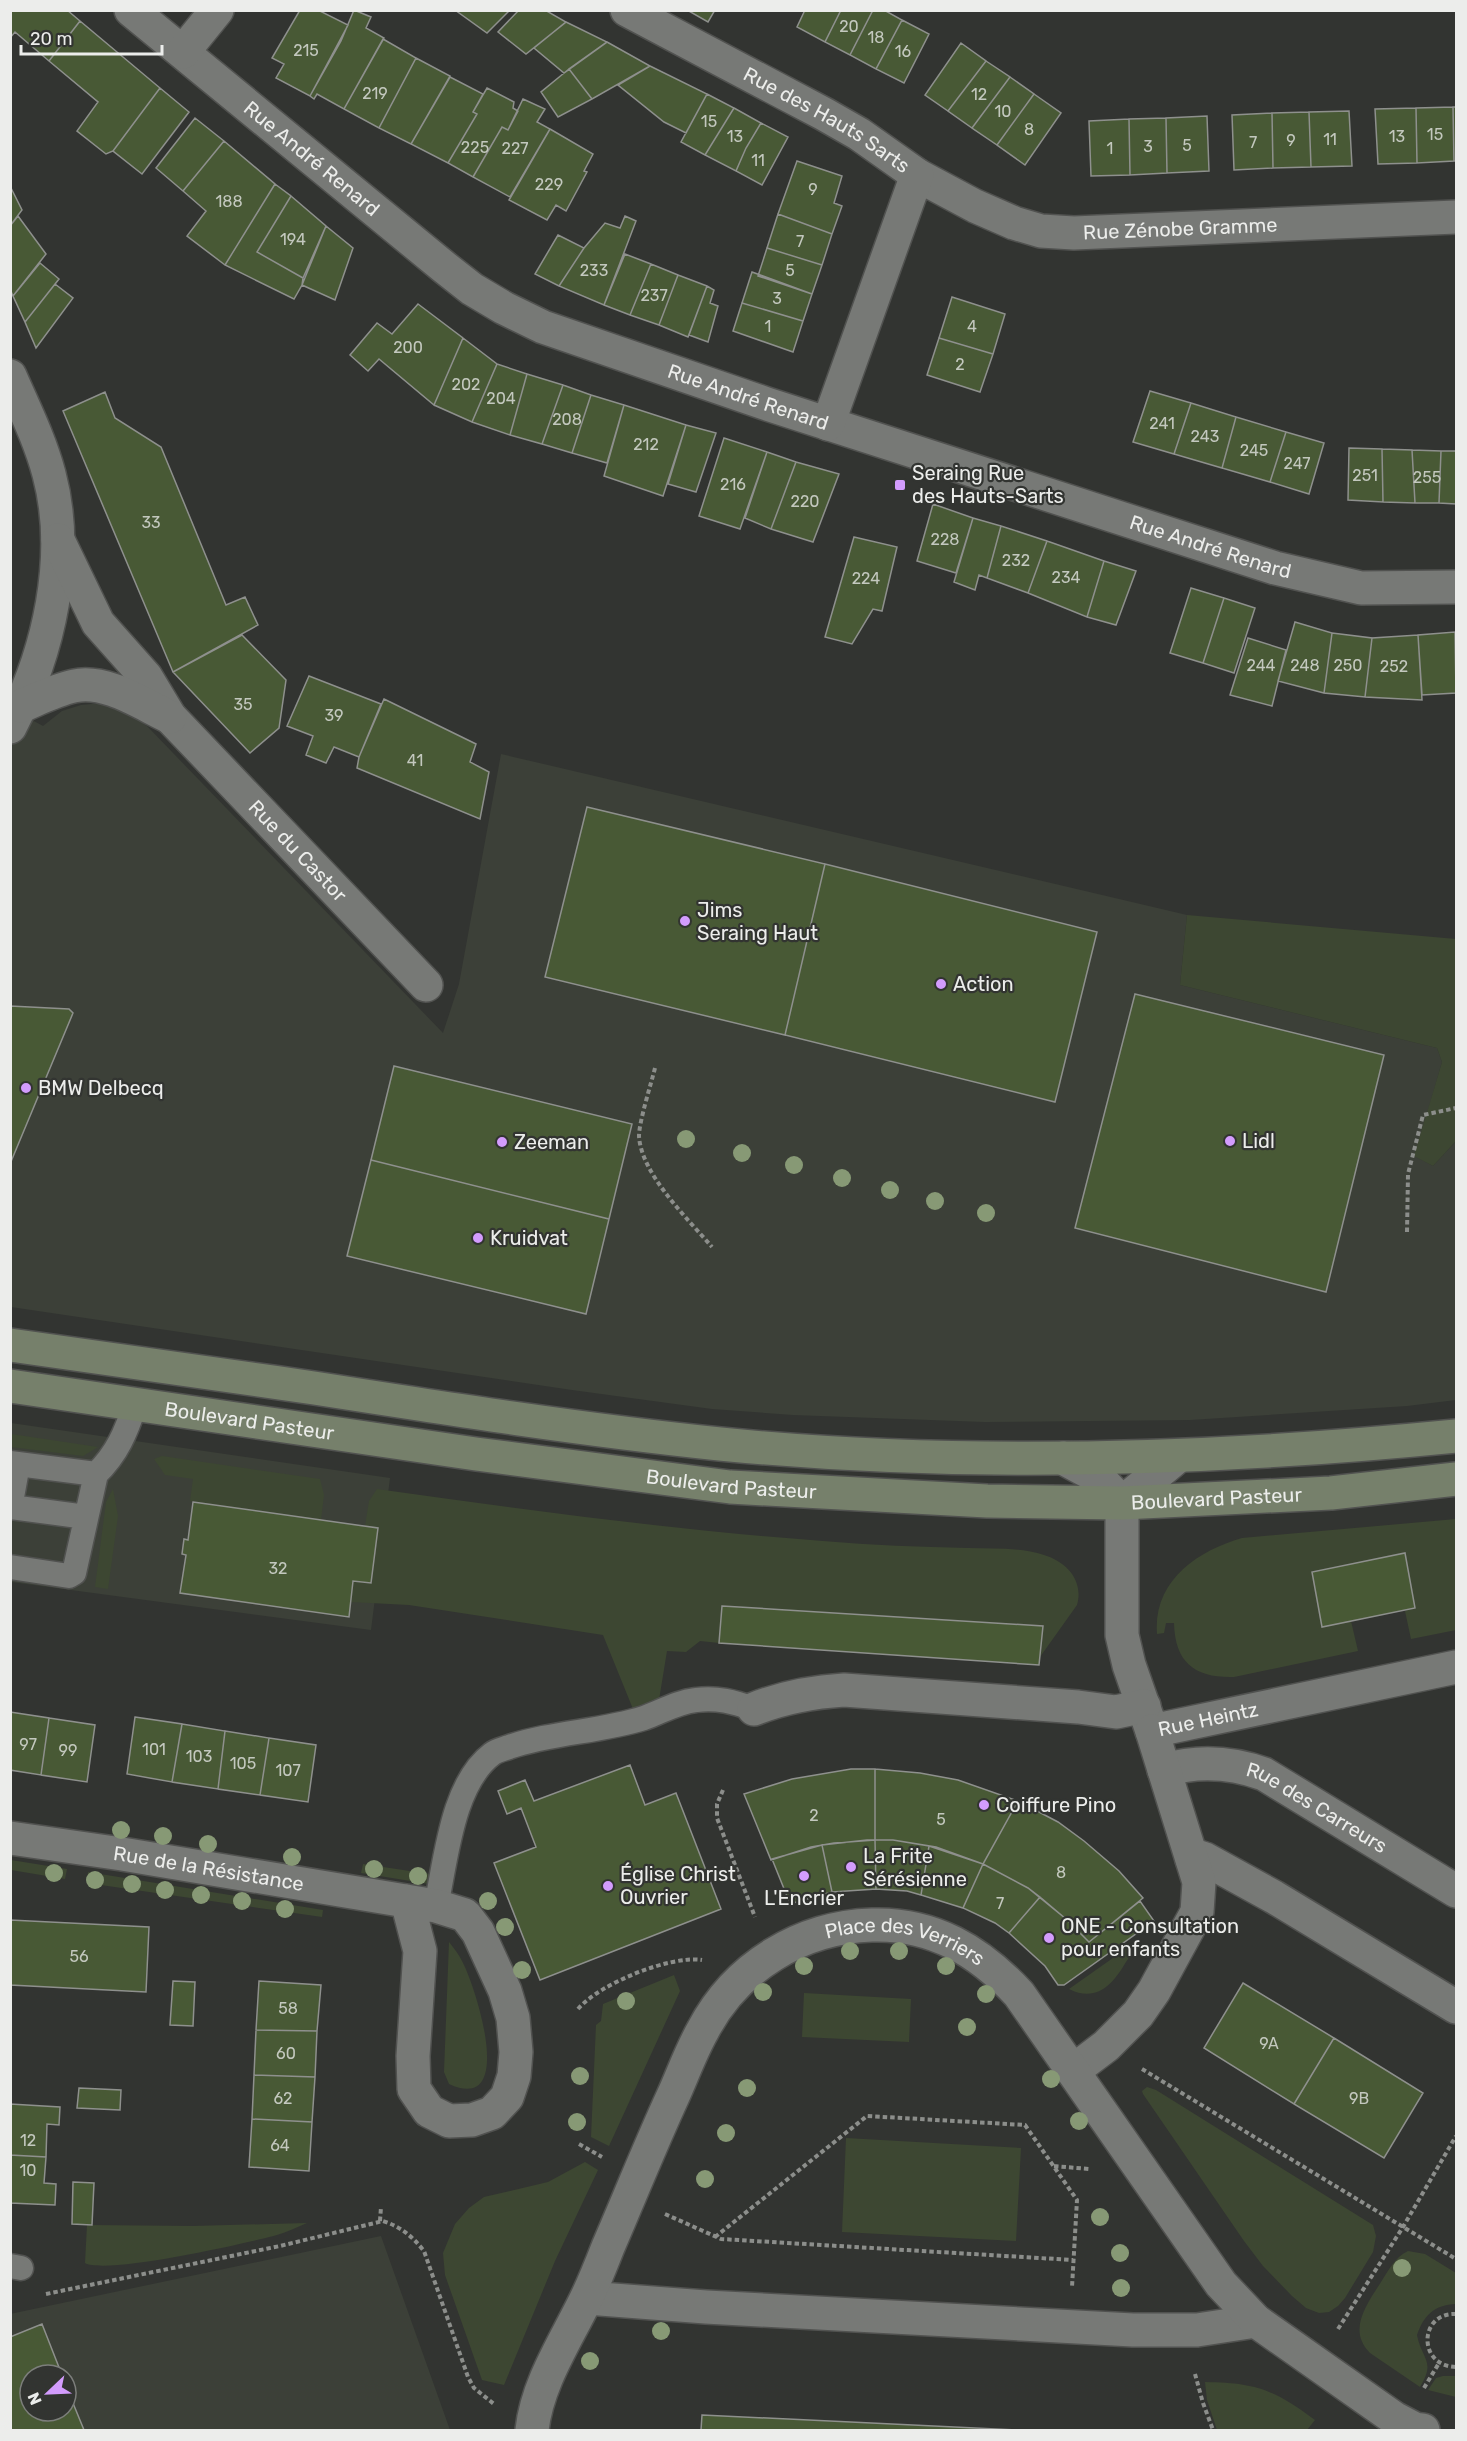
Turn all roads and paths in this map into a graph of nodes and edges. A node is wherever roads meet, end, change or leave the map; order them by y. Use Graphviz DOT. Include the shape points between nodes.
graph roads {
  1 [pos="131,10"];
  2 [pos="217,10"];
  3 [pos="627,10"];
  4 [pos="183,52"];
  5 [pos="917,175"];
  6 [pos="1456,217"];
  7 [pos="10,376"];
  8 [pos="828,424"];
  9 [pos="58,540"];
  10 [pos="1456,587"];
  11 [pos="98,623"];
  12 [pos="46,635"];
  13 [pos="76,686"];
  14 [pos="16,717"];
  15 [pos="170,717"];
  16 [pos="426,985"];
  17 [pos="655,1068"];
  18 [pos="1456,1107"];
  19 [pos="1407,1232"];
  20 [pos="712,1247"];
  21 [pos="10,1345"];
  22 [pos="10,1386"];
  23 [pos="135,1405"];
  24 [pos="1456,1436"];
  25 [pos="1177,1457"];
  26 [pos="1063,1458"];
  27 [pos="14,1463"];
  28 [pos="96,1474"];
  29 [pos="1456,1479"];
  30 [pos="1122,1503"];
  31 [pos="11,1507"];
  32 [pos="86,1516"];
  33 [pos="10,1567"];
  34 [pos="1456,1667"];
  35 [pos="754,1709"];
  36 [pos="1148,1719"];
  37 [pos="1164,1770"];
  38 [pos="723,1790"];
  39 [pos="10,1838"];
  40 [pos="1192,1859"];
  41 [pos="1456,1891"];
  42 [pos="422,1903"];
  43 [pos="758,1926"];
  44 [pos="704,1960"];
  45 [pos="1456,2007"];
  46 [pos="578,2009"];
  47 [pos="1142,2069"];
  48 [pos="1073,2071"];
  49 [pos="1456,2136"];
  50 [pos="579,2144"];
  51 [pos="605,2159"];
  52 [pos="1053,2166"];
  53 [pos="1100,2170"];
  54 [pos="381,2207"];
  55 [pos="662,2213"];
  56 [pos="380,2221"];
  57 [pos="1403,2227"];
  58 [pos="716,2237"];
  59 [pos="1456,2259"];
  60 [pos="1073,2260"];
  61 [pos="1071,2294"];
  62 [pos="38,2296"];
  63 [pos="587,2298"];
  64 [pos="1456,2314"];
  65 [pos="1256,2321"];
  66 [pos="1335,2334"];
  67 [pos="1439,2363"];
  68 [pos="1456,2367"];
  69 [pos="1195,2374"];
  70 [pos="1421,2393"];
  71 [pos="498,2406"];
  72 [pos="532,2430"];
  73 [pos="1213,2430"];
  74 [pos="1423,2430"];
  1 -- 4 [label="street, Rue André Renard"];
  2 -- 4 [label="street"];
  3 -- 5 [label="street, Rue des Hauts Sarts" via="824,114"];
  4 -- 8 [label="street, Rue André Renard" via="444,267 504,308 543,327"];
  5 -- 6 [label="street, Rue Zénobe Gramme" via="975,206 1041,231 1074,233"];
  5 -- 8 [label="street, Rue des Hauts Sarts"];
  7 -- 9 [label="street, Rue du Castor" via="50,474"];
  8 -- 10 [label="street, Rue André Renard" via="1324,581 1361,588"];
  9 -- 11 [label="street, Rue du Castor"];
  9 -- 12 [label="street, Rue du Castor"];
  11 -- 12 [label="street" via="85,618 69,619"];
  11 -- 15 [label="street, Rue du Castor" via="146,677"];
  12 -- 13 [label="street" via="47,651 63,677"];
  12 -- 14 [label="street, Rue du Castor"];
  13 -- 14 [label="street, Rue du Castor"];
  13 -- 15 [label="street, Rue du Castor" via="94,685"];
  15 -- 16 [label="street, Rue du Castor"];
  17 -- 20 [label="path" via="639,1135 644,1155 665,1191"];
  18 -- 19 [label="path" via="1423,1115 1408,1174"];
  21 -- 26 [label="street, Boulevard Pasteur" via="700,1442 861,1453"];
  22 -- 23 [label="street, Boulevard Pasteur"];
  23 -- 28 [label="lane" via="120,1445"];
  23 -- 30 [label="street, Boulevard Pasteur" via="730,1487 987,1501"];
  24 -- 25 [label="street, Boulevard Pasteur"];
  25 -- 26 [label="street, Boulevard Pasteur"];
  25 -- 30 [label="street"];
  26 -- 30 [label="street" via="1098,1477"];
  27 -- 28 [label="lane"];
  27 -- 31 [label="lane"];
  28 -- 32 [label="lane"];
  29 -- 30 [label="street, Boulevard Pasteur" via="1331,1493"];
  30 -- 36 [label="street, Rue Heintz" via="1122,1635"];
  31 -- 32 [label="lane"];
  32 -- 33 [label="lane" via="74,1573 69,1576"];
  34 -- 36 [label="street, Rue Heintz"];
  35 -- 36 [label="street" via="781,1698 844,1690 1078,1707"];
  35 -- 42 [label="lane" via="716,1698 693,1700 644,1718 528,1741 493,1753 470,1780"];
  36 -- 37 [label="street"];
  37 -- 40 [label="street"];
  37 -- 41 [label="street, Rue des Carreurs" via="1223,1763 1264,1774"];
  38 -- 43 [label="path" via="717,1818"];
  39 -- 42 [label="street, Rue de la Résistance"];
  40 -- 45 [label="street" via="1205,1859 1272,1896"];
  40 -- 48 [label="street" via="1199,1882 1197,1912 1178,1949 1138,2014"];
  42 -- 42 [label="street, Rue de la Résistance" via="465,1915 478,1932 513,2018 516,2052 507,2097 492,2113 472,2120 449,2121 429,2111 414,2089"];
  44 -- 46 [label="path" via="668,1962 598,1990"];
  47 -- 57 [label="path"];
  48 -- 63 [label="street, Place des Verriers" via="1019,1994 996,1969 968,1949 935,1934 882,1924 852,1925 797,1941 770,1955 744,1976 703,2028"];
  48 -- 65 [label="street, Place des Verriers" via="1221,2284"];
  49 -- 57 [label="path"];
  50 -- 51 [label="path"];
  52 -- 53 [label="path"];
  52 -- 58 [label="path" via="1025,2125 867,2116"];
  52 -- 60 [label="path" via="1077,2200"];
  54 -- 56 [label="path"];
  55 -- 58 [label="path"];
  56 -- 62 [label="path"];
  56 -- 71 [label="path" via="412,2235 424,2251 468,2377 474,2388"];
  57 -- 59 [label="path"];
  57 -- 66 [label="path"];
  58 -- 60 [label="path"];
  60 -- 61 [label="path"];
  63 -- 65 [label="street" via="1132,2330 1197,2330"];
  63 -- 72 [label="street, Place des Verriers" via="546,2379"];
  64 -- 67 [label="path" via="1436,2320 1428,2334 1429,2350"];
  65 -- 74 [label="street, Place des Verriers" via="1394,2418"];
  67 -- 68 [label="path"];
  67 -- 70 [label="path"];
  69 -- 73 [label="path"];
}
